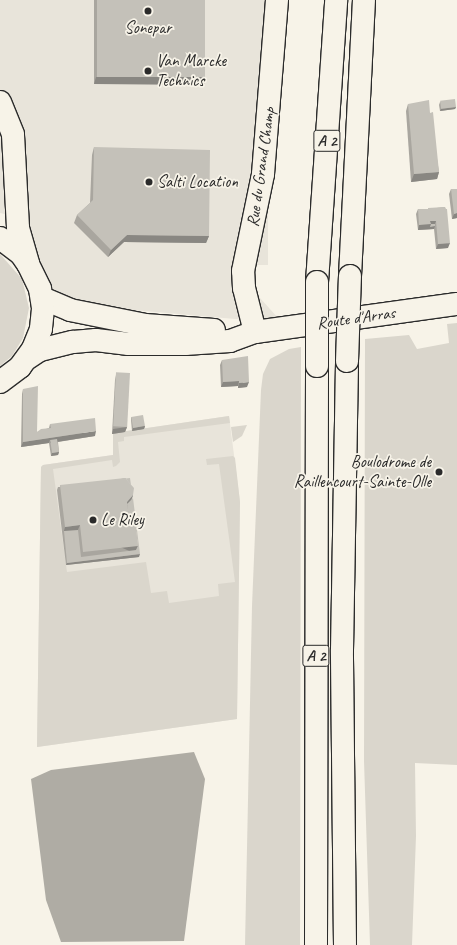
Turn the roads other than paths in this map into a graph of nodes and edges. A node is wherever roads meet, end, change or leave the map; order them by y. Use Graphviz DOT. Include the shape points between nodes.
graph roads {
  1 [pos="277,0"];
  2 [pos="336,0"];
  3 [pos="364,0"];
  4 [pos="1,106"];
  5 [pos="0,170"];
  6 [pos="0,238"];
  7 [pos="28,264"];
  8 [pos="42,298"];
  9 [pos="457,304"];
  10 [pos="255,332"];
  11 [pos="28,358"];
  12 [pos="3,383"];
  13 [pos="316,945"];
  14 [pos="345,945"];
  1 -- 10 [label="main road, Rue du Grand Champ" via="264,162 258,205 243,271 245,294"];
  2 -- 13 [label="main road, A 2, bridge" via="317,282"];
  3 -- 14 [label="main road, A 2, bridge" via="347,361 342,650"];
  4 -- 5 [label="main road"];
  4 -- 7 [label="main road" via="13,135 18,228"];
  6 -- 7 [label="main road" via="16,249"];
  7 -- 8 [label="main road" via="37,280"];
  8 -- 10 [label="main road" via="70,310 146,325"];
  8 -- 11 [label="main road" via="41,329"];
  9 -- 10 [label="main road, Route d'Arras"];
  10 -- 11 [label="main road" via="230,341 185,344 129,344 96,340 73,342 40,350"];
  11 -- 12 [label="main road"];
}
